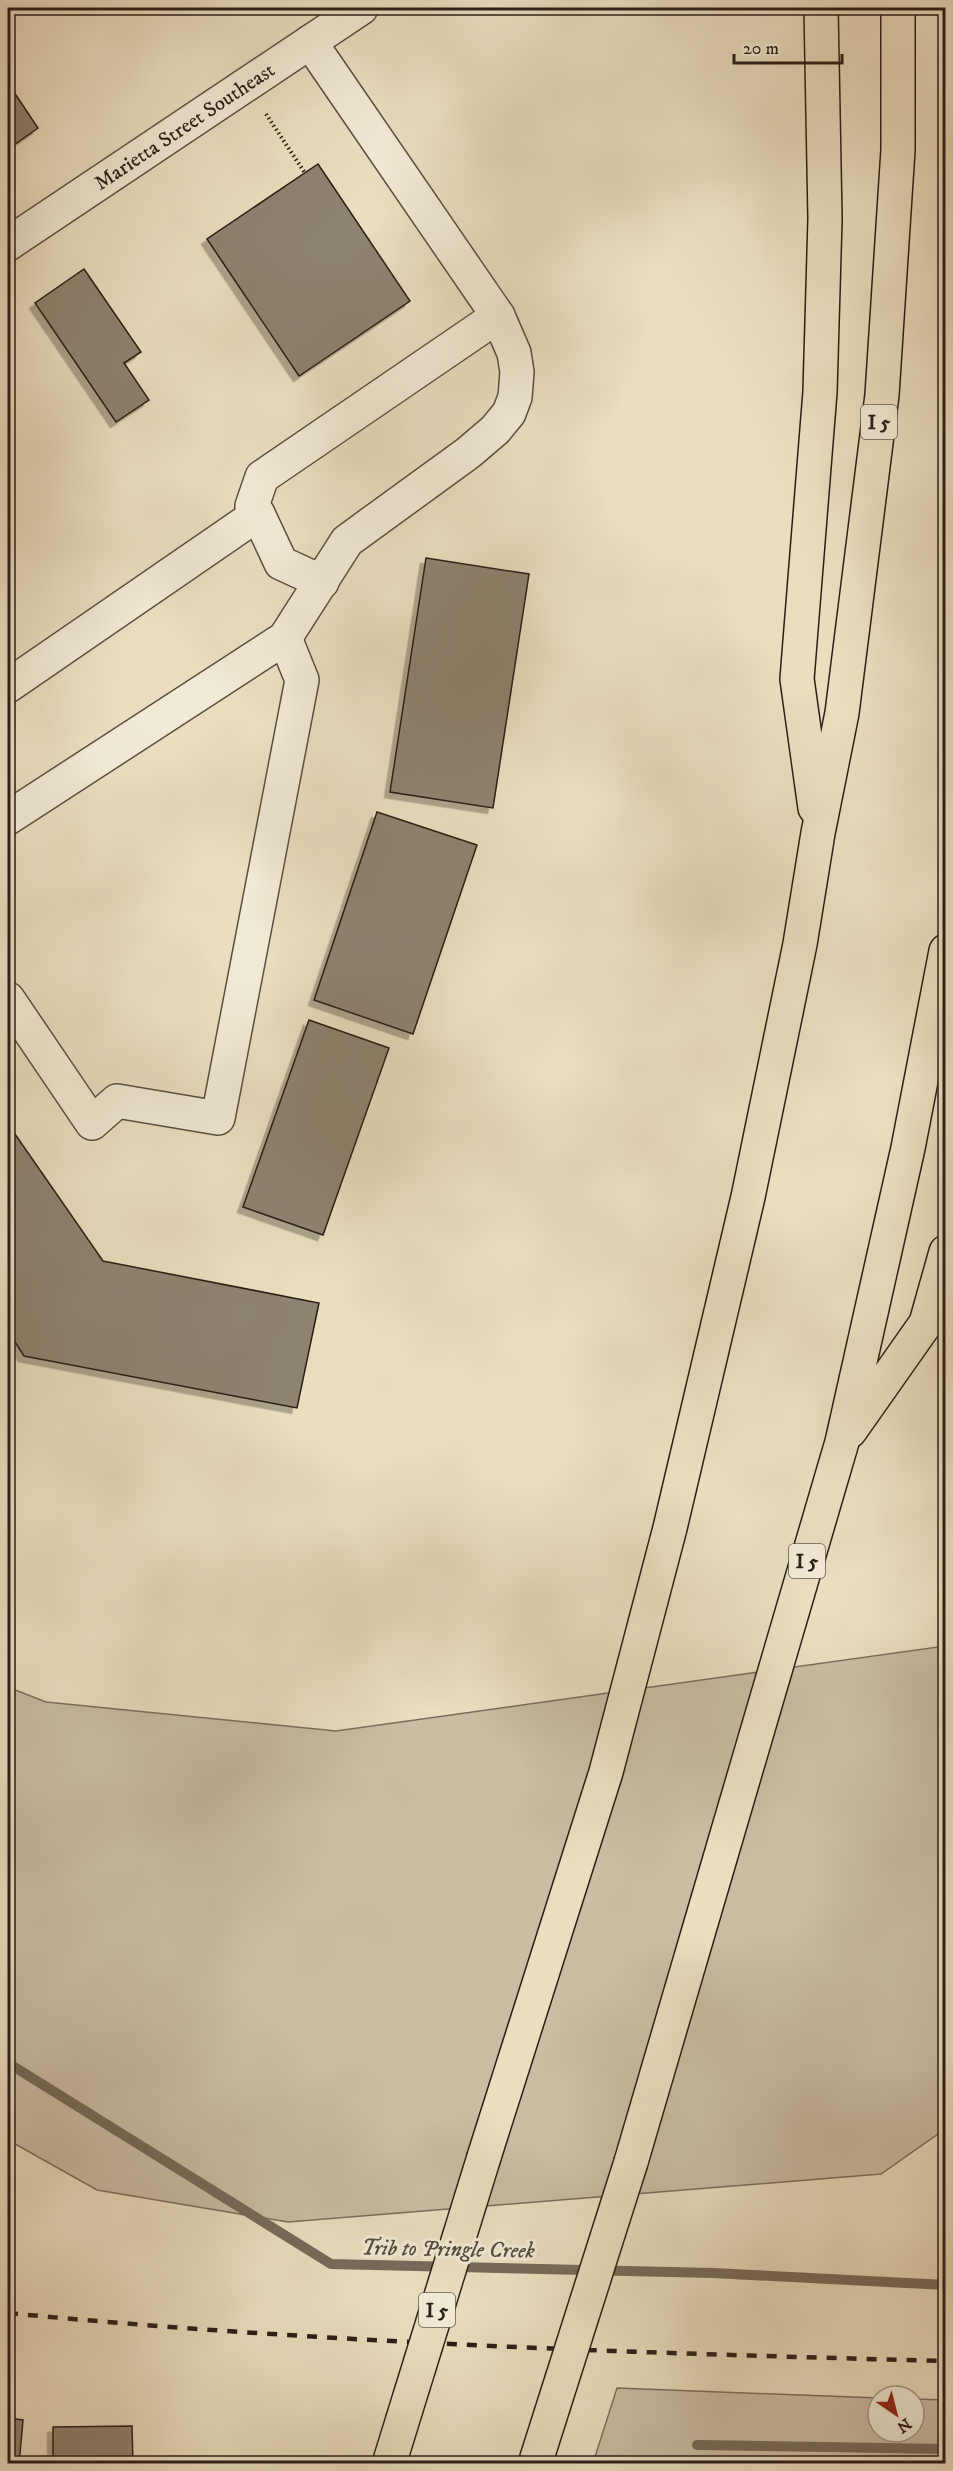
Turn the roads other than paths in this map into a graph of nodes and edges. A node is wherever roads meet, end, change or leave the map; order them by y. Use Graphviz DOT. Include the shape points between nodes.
graph roads {
  1 [pos="361,8"];
  2 [pos="821,8"];
  3 [pos="898,8"];
  4 [pos="310,42"];
  5 [pos="8,244"];
  6 [pos="498,316"];
  7 [pos="258,514"];
  8 [pos="322,582"];
  9 [pos="285,638"];
  10 [pos="8,686"];
  11 [pos="8,818"];
  12 [pos="818,833"];
  13 [pos="945,951"];
  14 [pos="8,999"];
  15 [pos="945,1252"];
  16 [pos="842,1442"];
  17 [pos="389,2463"];
  18 [pos="535,2463"];
  1 -- 4 [label="street, Marietta Street Southeast"];
  2 -- 12 [label="highway" via="825,219 820,380 797,679"];
  3 -- 12 [label="highway, I 5" via="898,150 882,395 842,712"];
  4 -- 5 [label="street, Marietta Street Southeast"];
  4 -- 6 [label="street"];
  6 -- 7 [label="street" via="262,477 252,506"];
  6 -- 8 [label="street" via="514,353 517,372 509,413 468,453 347,542"];
  7 -- 8 [label="street" via="281,563"];
  7 -- 10 [label="street"];
  8 -- 9 [label="street"];
  9 -- 11 [label="street"];
  9 -- 14 [label="street" via="302,680 218,1118 117,1101 92,1123"];
  12 -- 17 [label="highway, I 5, bridge" via="800,944 748,1197 670,1528 606,1772"];
  13 -- 16 [label="highway, I 5" via="908,1148"];
  15 -- 16 [label="highway, I 5" via="926,1323"];
  16 -- 18 [label="highway, I 5, bridge" via="631,2162"];
}
